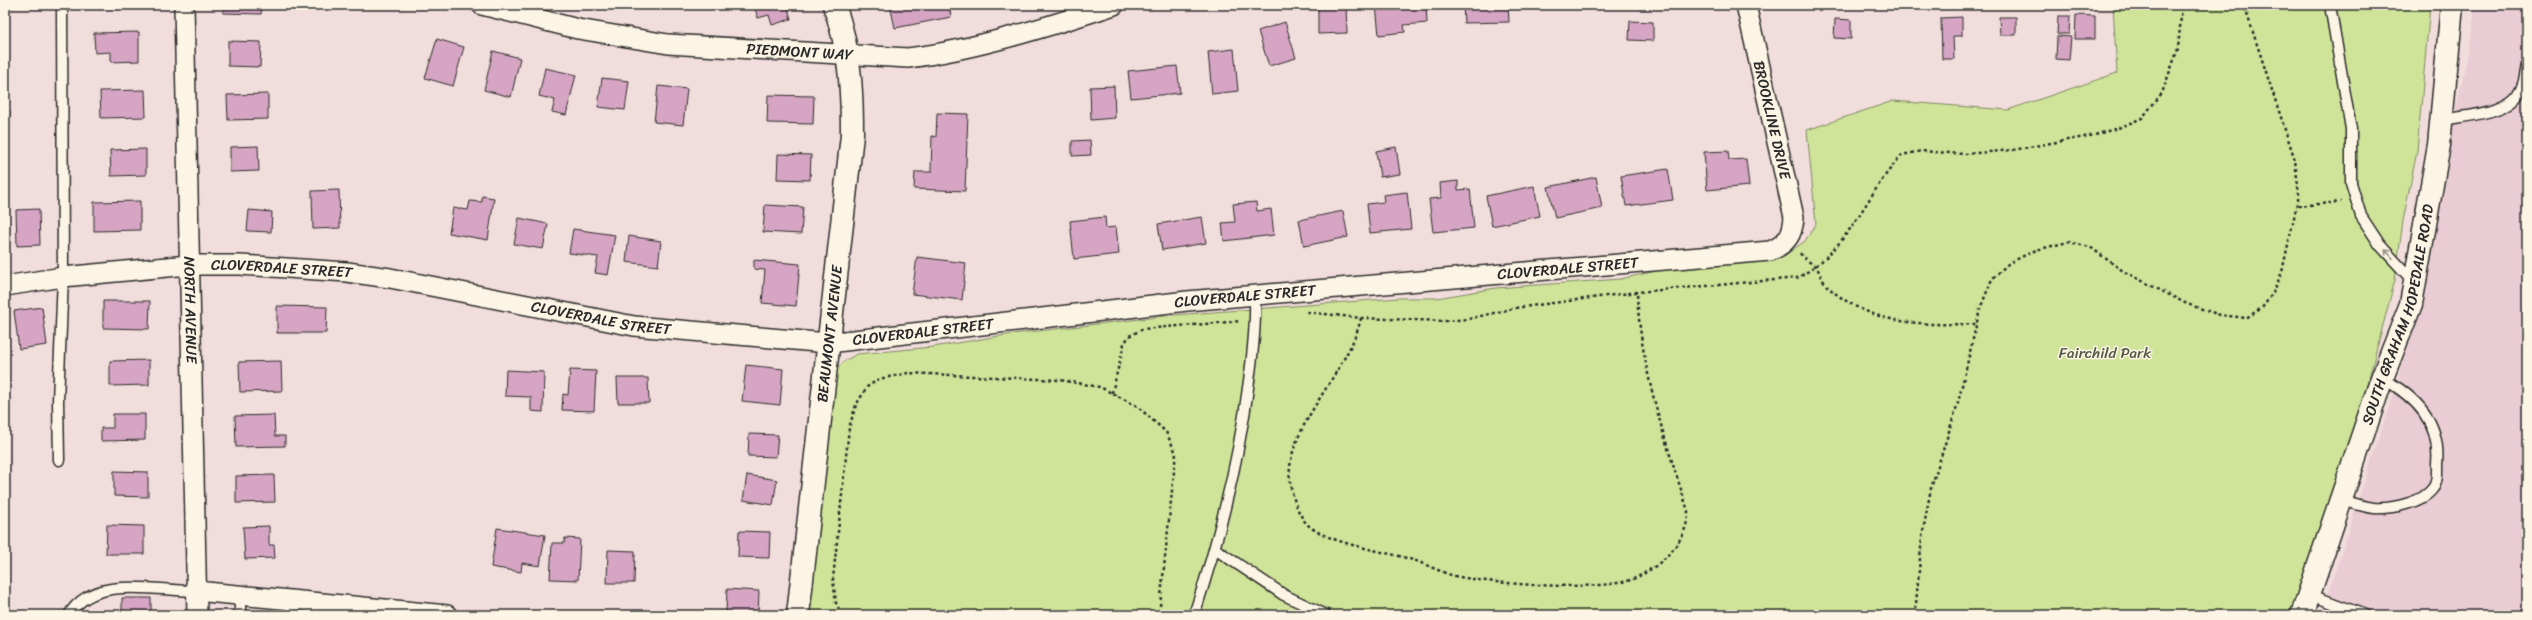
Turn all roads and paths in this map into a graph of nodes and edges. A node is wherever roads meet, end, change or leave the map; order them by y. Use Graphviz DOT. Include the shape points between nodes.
graph roads {
  1 [pos="62,5"];
  2 [pos="184,5"];
  3 [pos="482,5"];
  4 [pos="834,5"];
  5 [pos="1114,5"];
  6 [pos="1746,5"];
  7 [pos="2182,5"];
  8 [pos="2244,5"];
  9 [pos="2330,5"];
  10 [pos="2452,5"];
  11 [pos="849,53"];
  12 [pos="2527,64"];
  13 [pos="2442,120"];
  14 [pos="2356,201"];
  15 [pos="2298,206"];
  16 [pos="1790,235"];
  17 [pos="188,265"];
  18 [pos="1816,268"];
  19 [pos="63,276"];
  20 [pos="2415,283"];
  21 [pos="5,286"];
  22 [pos="1637,292"];
  23 [pos="1255,296"];
  24 [pos="1305,311"];
  25 [pos="1362,318"];
  26 [pos="1256,319"];
  27 [pos="1977,324"];
  28 [pos="828,343"];
  29 [pos="2382,378"];
  30 [pos="1112,393"];
  31 [pos="59,460"];
  32 [pos="2342,500"];
  33 [pos="1215,549"];
  34 [pos="196,591"];
  35 [pos="2308,594"];
  36 [pos="240,607"];
  37 [pos="291,608"];
  38 [pos="69,615"];
  39 [pos="196,615"];
  40 [pos="446,615"];
  41 [pos="798,615"];
  42 [pos="842,615"];
  43 [pos="1159,615"];
  44 [pos="1194,615"];
  45 [pos="1326,615"];
  46 [pos="1915,615"];
  47 [pos="2302,615"];
  48 [pos="2365,615"];
  1 -- 19 [label="lane"];
  2 -- 17 [label="street, NORTH AVENUE"];
  3 -- 11 [label="street, PIEDMONT WAY" via="578,29 668,44 723,49"];
  4 -- 11 [label="street, BEAUMONT AVENUE"];
  5 -- 11 [label="street, PIEDMONT WAY" via="1062,22 932,55 908,58 872,57"];
  6 -- 16 [label="street, BROOKLINE DRIVE" via="1794,217"];
  7 -- 18 [label="path" via="2178,50 2162,93 2142,118 2121,128 2095,135 2014,150 1964,154 1921,152 1902,155 1836,248"];
  8 -- 15 [label="path" via="2295,160"];
  9 -- 14 [label="lane" via="2350,130 2351,183"];
  10 -- 13 [label="street, SOUTH GRAHAM HOPEDALE ROAD"];
  11 -- 28 [label="street, BEAUMONT AVENUE" via="852,135"];
  12 -- 13 [label="lane" via="2523,86 2516,98 2498,109"];
  13 -- 20 [label="street, SOUTH GRAHAM HOPEDALE ROAD"];
  14 -- 15 [label="path"];
  20 -- 14 [label="lane, one-way" via="2380,245 2361,216"];
  15 -- 27 [label="path" via="2282,272 2273,293 2262,308 2246,318 2220,315 2186,304 2124,271 2090,247 2068,242 2036,250 2009,263 1992,279"];
  16 -- 18 [label="path" via="1802,256"];
  16 -- 23 [label="street, CLOVERDALE STREET" via="1785,242 1770,250"];
  17 -- 19 [label="street, CLOVERDALE STREET"];
  17 -- 28 [label="street, CLOVERDALE STREET" via="240,265 347,272 390,278 634,326"];
  17 -- 34 [label="street, NORTH AVENUE"];
  18 -- 22 [label="path" via="1797,278 1776,281"];
  18 -- 27 [label="path" via="1826,285 1854,305 1878,316 1920,325"];
  19 -- 21 [label="street, CLOVERDALE STREET"];
  19 -- 31 [label="lane" via="58,401"];
  20 -- 29 [label="street, SOUTH GRAHAM HOPEDALE ROAD" via="2411,304"];
  22 -- 25 [label="path" via="1515,308 1468,319 1417,321"];
  22 -- 25 [label="path" via="1638,325 1644,362 1688,511 1688,523 1674,549 1658,563 1632,579 1606,584 1524,584 1454,576 1407,558 1326,537 1307,524 1299,512 1291,486 1292,453 1311,415 1344,362 1357,336"];
  23 -- 26 [label="lane"];
  23 -- 28 [label="street, CLOVERDALE STREET" via="1062,315"];
  24 -- 25 [label="path"];
  26 -- 30 [label="path" via="1143,329 1129,336 1124,344"];
  26 -- 33 [label="lane" via="1244,422"];
  27 -- 46 [label="path" via="1958,403 1931,488 1922,537"];
  28 -- 41 [label="street, BEAUMONT AVENUE"];
  29 -- 32 [label="street, SOUTH GRAHAM HOPEDALE ROAD"];
  29 -- 32 [label="lane" via="2413,398 2427,419 2437,441 2436,481 2433,488 2422,498 2393,507 2374,508"];
  30 -- 42 [label="path" via="1100,387 1060,380 908,373 879,379 867,387 856,405 849,428 833,571 836,603"];
  30 -- 43 [label="path" via="1137,406 1166,432 1176,453"];
  32 -- 35 [label="street, SOUTH GRAHAM HOPEDALE ROAD"];
  33 -- 44 [label="lane"];
  33 -- 45 [label="lane" via="1284,595"];
  34 -- 36 [label="street"];
  34 -- 38 [label="lane" via="128,588 104,590 88,595"];
  34 -- 39 [label="street, NORTH AVENUE"];
  35 -- 47 [label="street, SOUTH GRAHAM HOPEDALE ROAD"];
  35 -- 48 [label="lane"];
  36 -- 37 [label="street"];
  37 -- 40 [label="street"];
}
